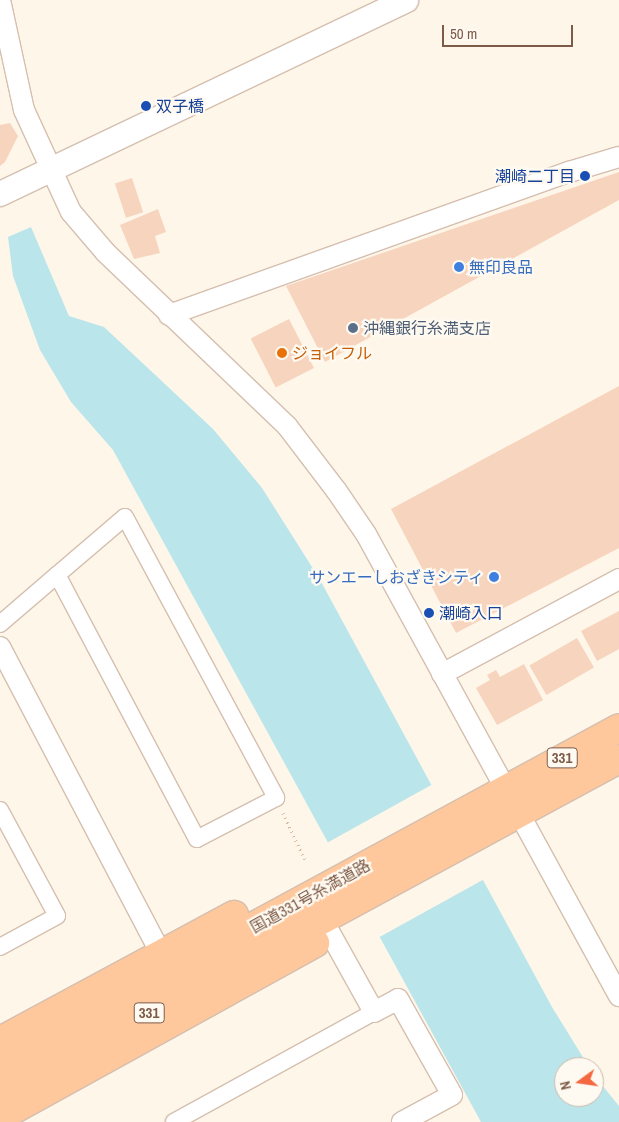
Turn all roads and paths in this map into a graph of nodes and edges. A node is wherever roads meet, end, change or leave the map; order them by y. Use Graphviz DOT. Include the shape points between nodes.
graph roads {
  1 [pos="0,0"];
  2 [pos="406,0"];
  3 [pos="619,157"];
  4 [pos="51,169"];
  5 [pos="0,194"];
  6 [pos="169,315"];
  7 [pos="57,575"];
  8 [pos="619,578"];
  9 [pos="0,624"];
  10 [pos="0,647"];
  11 [pos="442,674"];
  12 [pos="619,728"];
  13 [pos="619,759"];
  14 [pos="506,789"];
  15 [pos="276,798"];
  16 [pos="0,810"];
  17 [pos="519,813"];
  18 [pos="324,870"];
  19 [pos="353,910"];
  20 [pos="330,933"];
  21 [pos="0,946"];
  22 [pos="161,954"];
  23 [pos="619,996"];
  24 [pos="374,1012"];
  25 [pos="0,1041"];
  26 [pos="0,1064"];
  27 [pos="0,1094"];
  28 [pos="0,1117"];
  29 [pos="174,1122"];
  30 [pos="402,1122"];
  1 -- 4 [label="street" via="24,110"];
  2 -- 4 [label="main road"];
  3 -- 6 [label="street"];
  4 -- 5 [label="main road"];
  4 -- 6 [label="street" via="71,212 106,253"];
  6 -- 11 [label="street" via="287,426 336,490 366,534"];
  7 -- 9 [label="street"];
  7 -- 15 [label="street" via="197,839"];
  7 -- 15 [label="street" via="125,517"];
  8 -- 11 [label="street"];
  10 -- 22 [label="street"];
  11 -- 14 [label="street"];
  12 -- 14 [label="highway, 国道331号糸満道路 / 331"];
  13 -- 17 [label="highway, 国道331号糸満道路 / 331"];
  14 -- 17 [label="street"];
  14 -- 18 [label="highway, 国道331号糸満道路 / 331" via="386,854"];
  15 -- 18 [label="path"];
  16 -- 21 [label="street" via="57,916"];
  17 -- 19 [label="highway, 国道331号糸満道路 / 331" via="402,878"];
  17 -- 23 [label="street"];
  18 -- 22 [label="highway"];
  18 -- 26 [label="highway, 国道331号糸満道路 / 331" via="285,909"];
  19 -- 20 [label="highway"];
  19 -- 27 [label="highway, 国道331号糸満道路 / 331" via="299,932"];
  20 -- 24 [label="street"];
  20 -- 28 [label="highway" via="305,951"];
  22 -- 25 [label="highway"];
  24 -- 29 [label="street"];
  24 -- 30 [label="street" via="398,999 452,1095"];
}
